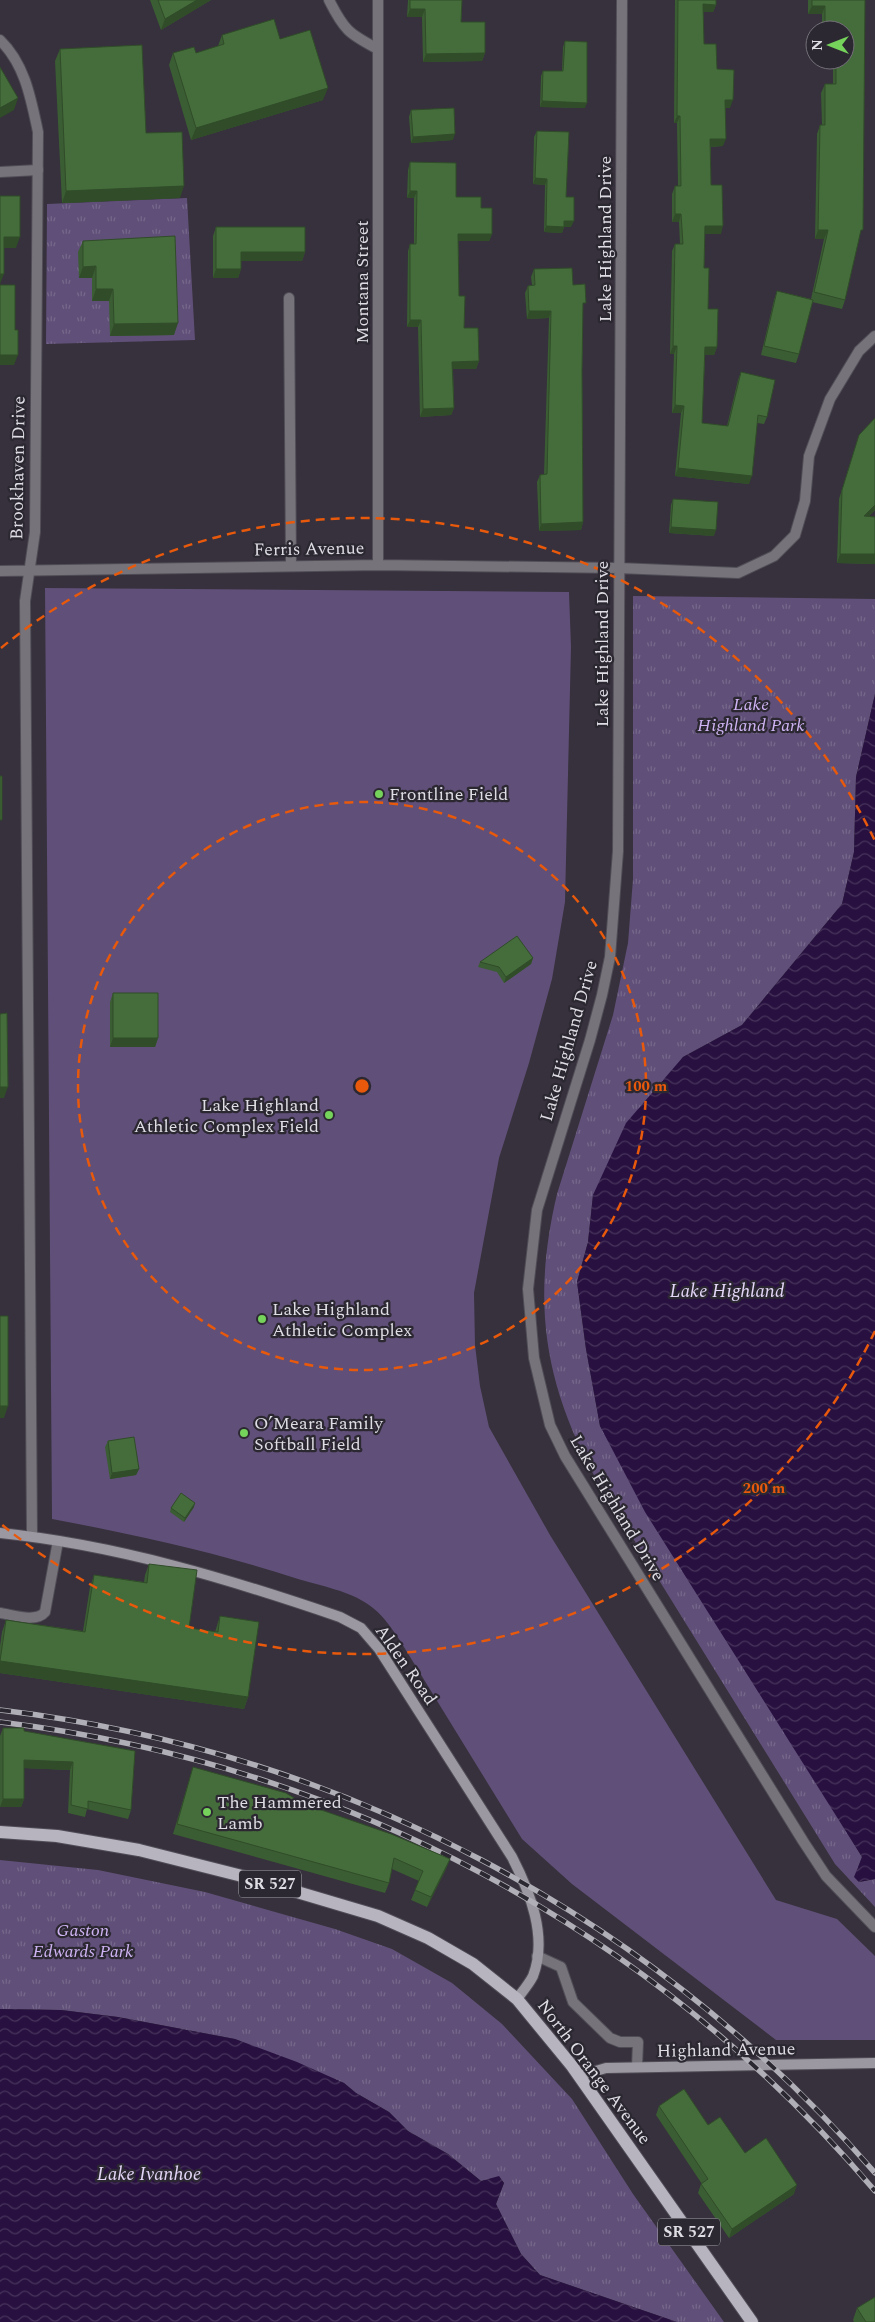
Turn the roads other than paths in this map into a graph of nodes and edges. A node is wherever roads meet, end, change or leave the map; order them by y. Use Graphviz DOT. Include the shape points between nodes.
graph roads {
  1 [pos="329,0"];
  2 [pos="378,0"];
  3 [pos="622,0"];
  4 [pos="1,43"];
  5 [pos="378,49"];
  6 [pos="38,170"];
  7 [pos="0,172"];
  8 [pos="289,298"];
  9 [pos="875,336"];
  10 [pos="378,564"];
  11 [pos="291,565"];
  12 [pos="619,568"];
  13 [pos="30,570"];
  14 [pos="0,571"];
  15 [pos="0,1533"];
  16 [pos="32,1536"];
  17 [pos="58,1541"];
  18 [pos="0,1613"];
  19 [pos="0,1832"];
  20 [pos="875,1927"];
  21 [pos="537,1956"];
  22 [pos="517,1999"];
  23 [pos="875,2063"];
  24 [pos="637,2067"];
  25 [pos="579,2076"];
  26 [pos="752,2322"];
  1 -- 5 [label="street" via="351,35"];
  2 -- 5 [label="street, Montana Street"];
  3 -- 12 [label="street, Lake Highland Drive"];
  4 -- 6 [label="street, Brookhaven Drive" via="12,52 30,95 38,132"];
  5 -- 10 [label="street, Montana Street"];
  6 -- 7 [label="street"];
  6 -- 13 [label="street, Brookhaven Drive" via="35,532"];
  8 -- 11 [label="street"];
  9 -- 12 [label="street, Ferris Avenue" via="859,351 830,399 809,456 805,501 795,535 774,556 738,573"];
  10 -- 11 [label="street, Ferris Avenue"];
  10 -- 12 [label="street, Ferris Avenue"];
  11 -- 13 [label="street, Ferris Avenue"];
  12 -- 20 [label="street, Lake Highland Drive" via="618,851 610,957 590,1040 537,1210 528,1289 534,1358 550,1425 583,1488 826,1876"];
  13 -- 14 [label="street, Ferris Avenue"];
  13 -- 16 [label="street, Brookhaven Drive" via="25,610"];
  15 -- 16 [label="street, Alden Road"];
  16 -- 17 [label="street, Alden Road"];
  17 -- 18 [label="street" via="42,1616"];
  17 -- 21 [label="street, Alden Road" via="192,1569 340,1617 361,1628 380,1649 512,1857 525,1883 536,1921"];
  19 -- 22 [label="main road, North Orange Avenue / SR 527" via="57,1836 138,1850 250,1878 378,1916 428,1938 473,1964"];
  21 -- 22 [label="street, Alden Road" via="532,1978"];
  21 -- 24 [label="street" via="561,1967 573,2002 610,2038 620,2042 638,2042"];
  22 -- 25 [label="main road, North Orange Avenue / SR 527"];
  23 -- 24 [label="street, Highland Avenue"];
  24 -- 25 [label="street, Highland Avenue" via="606,2068"];
  25 -- 26 [label="main road, North Orange Avenue / SR 527"];
}
